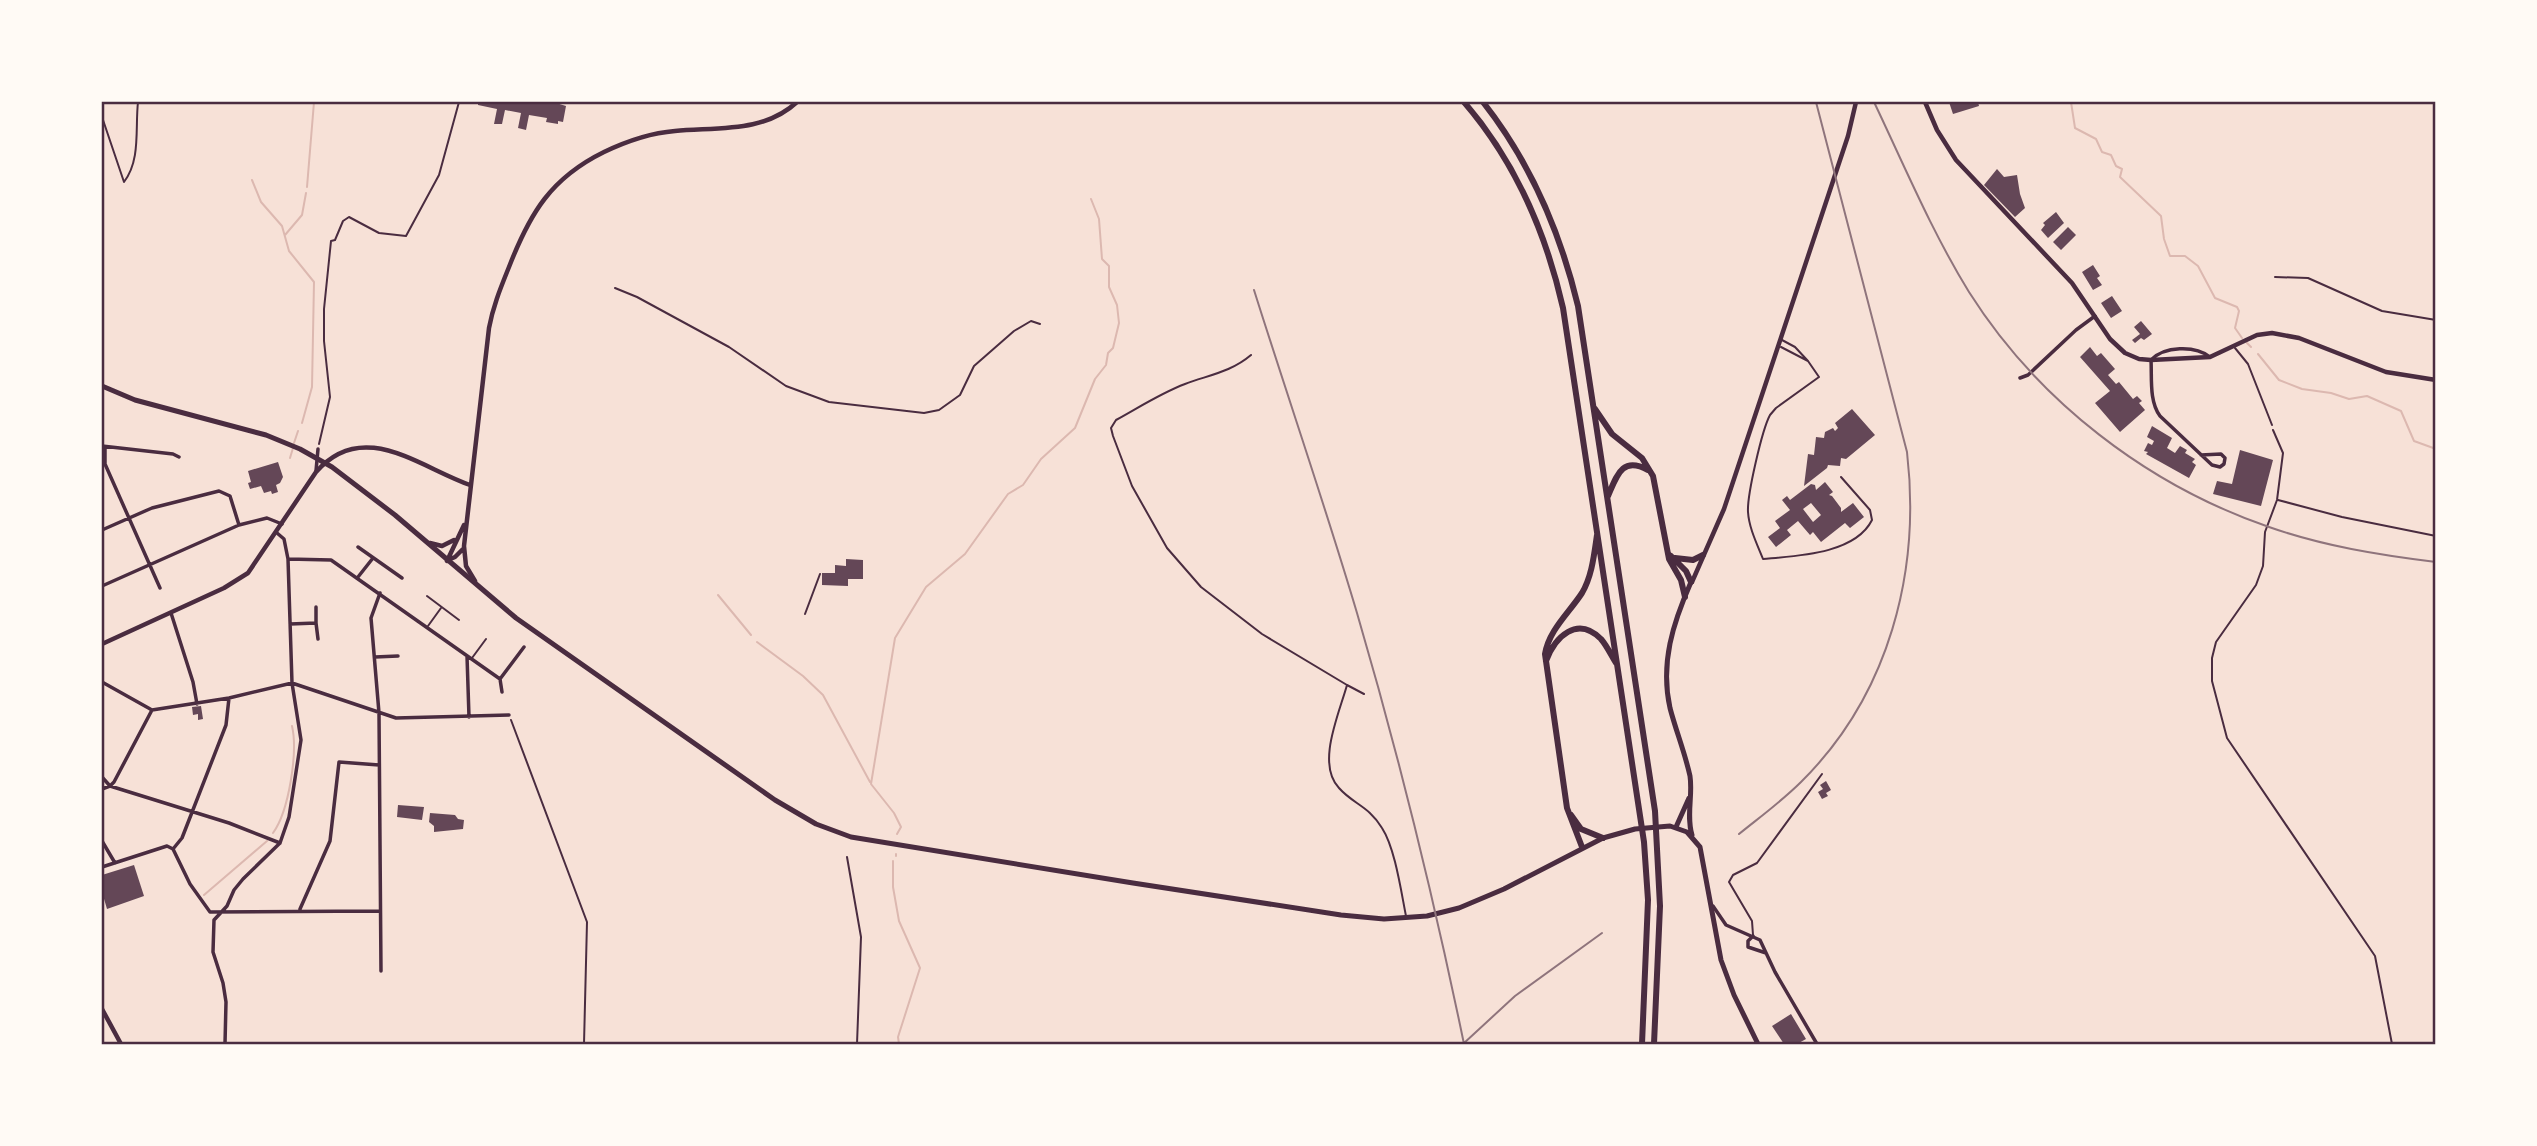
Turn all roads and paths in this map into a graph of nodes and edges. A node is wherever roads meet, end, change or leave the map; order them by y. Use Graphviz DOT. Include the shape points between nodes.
graph roads {
  1 [pos="138,102"];
  2 [pos="445,102"];
  3 [pos="459,102"];
  4 [pos="797,102"];
  5 [pos="1464,102"];
  6 [pos="1483,102"];
  7 [pos="1856,102"];
  8 [pos="1925,102"];
  9 [pos="102,117"];
  10 [pos="2275,276"];
  11 [pos="615,288"];
  12 [pos="2095,316"];
  13 [pos="2435,320"];
  14 [pos="1040,324"];
  15 [pos="1781,343"];
  16 [pos="2234,347"];
  17 [pos="1251,355"];
  18 [pos="2210,357"];
  19 [pos="2151,360"];
  20 [pos="1808,361"];
  21 [pos="2020,378"];
  22 [pos="2435,380"];
  23 [pos="102,386"];
  24 [pos="1594,408"];
  25 [pos="2272,425"];
  26 [pos="103,447"];
  27 [pos="318,449"];
  28 [pos="2201,454"];
  29 [pos="179,457"];
  30 [pos="103,465"];
  31 [pos="316,472"];
  32 [pos="1651,472"];
  33 [pos="1841,477"];
  34 [pos="470,485"];
  35 [pos="1607,498"];
  36 [pos="2277,500"];
  37 [pos="129,517"];
  38 [pos="467,517"];
  39 [pos="282,524"];
  40 [pos="239,525"];
  41 [pos="1598,527"];
  42 [pos="102,530"];
  43 [pos="276,533"];
  44 [pos="418,535"];
  45 [pos="2435,536"];
  46 [pos="458,538"];
  47 [pos="358,547"];
  48 [pos="464,547"];
  49 [pos="1669,553"];
  50 [pos="1703,555"];
  51 [pos="373,558"];
  52 [pos="288,559"];
  53 [pos="447,561"];
  54 [pos="149,564"];
  55 [pos="1677,572"];
  56 [pos="820,574"];
  57 [pos="358,577"];
  58 [pos="402,578"];
  59 [pos="1691,582"];
  60 [pos="102,586"];
  61 [pos="479,587"];
  62 [pos="160,588"];
  63 [pos="380,593"];
  64 [pos="427,596"];
  65 [pos="1685,597"];
  66 [pos="316,607"];
  67 [pos="442,607"];
  68 [pos="171,613"];
  69 [pos="805,614"];
  70 [pos="459,620"];
  71 [pos="316,623"];
  72 [pos="290,624"];
  73 [pos="428,627"];
  74 [pos="318,639"];
  75 [pos="486,639"];
  76 [pos="102,644"];
  77 [pos="524,648"];
  78 [pos="398,656"];
  79 [pos="375,657"];
  80 [pos="469,657"];
  81 [pos="1546,663"];
  82 [pos="1618,666"];
  83 [pos="500,679"];
  84 [pos="102,682"];
  85 [pos="292,683"];
  86 [pos="1347,685"];
  87 [pos="502,692"];
  88 [pos="1364,694"];
  89 [pos="229,698"];
  90 [pos="197,704"];
  91 [pos="152,710"];
  92 [pos="379,713"];
  93 [pos="509,715"];
  94 [pos="469,718"];
  95 [pos="379,765"];
  96 [pos="1822,774"];
  97 [pos="102,776"];
  98 [pos="110,786"];
  99 [pos="102,789"];
  100 [pos="1691,791"];
  101 [pos="1567,808"];
  102 [pos="192,813"];
  103 [pos="1690,813"];
  104 [pos="1676,827"];
  105 [pos="1581,829"];
  106 [pos="1603,838"];
  107 [pos="1693,838"];
  108 [pos="102,841"];
  109 [pos="280,844"];
  110 [pos="1582,847"];
  111 [pos="173,849"];
  112 [pos="847,857"];
  113 [pos="115,863"];
  114 [pos="102,867"];
  115 [pos="1709,897"];
  116 [pos="299,910"];
  117 [pos="379,911"];
  118 [pos="219,913"];
  119 [pos="1407,918"];
  120 [pos="1753,936"];
  121 [pos="1766,953"];
  122 [pos="381,971"];
  123 [pos="102,1009"];
  124 [pos="121,1045"];
  125 [pos="225,1045"];
  126 [pos="584,1045"];
  127 [pos="857,1045"];
  128 [pos="1642,1045"];
  129 [pos="1654,1045"];
  130 [pos="1758,1045"];
  131 [pos="1818,1045"];
  132 [pos="2392,1045"];
  1 -- 9 [label="path" via="135,156 124,182"];
  2 -- 3 [label="path"];
  3 -- 27 [label="path" via="439,175 406,236 379,233 349,217 331,241 324,309 330,397"];
  4 -- 34 [label="main road" via="756,124 665,131 636,138 585,162 554,186 526,227 494,306"];
  5 -- 41 [label="highway" via="1514,174 1550,259 1565,318"];
  6 -- 24 [label="highway" via="1528,167 1560,241 1578,306"];
  7 -- 15 [label="main road"];
  8 -- 12 [label="main road" via="1956,160 2069,281"];
  10 -- 13 [label="path" via="2308,278 2382,311"];
  11 -- 14 [label="path" via="729,347 786,386 830,402 924,413 939,410 960,395 974,366 1014,331 1031,321"];
  12 -- 19 [label="main road" via="2120,349"];
  12 -- 21 [label="street"];
  15 -- 20 [label="lane"];
  15 -- 20 [label="lane" via="1795,347"];
  15 -- 50 [label="main road" via="1724,509"];
  16 -- 18 [label="main road"];
  16 -- 22 [label="main road" via="2264,333 2280,334 2394,374"];
  16 -- 25 [label="lane" via="2248,364"];
  17 -- 86 [label="lane" via="1239,366 1185,384 1116,421 1111,428 1113,436 1132,486 1167,548 1201,587 1262,634"];
  18 -- 19 [label="main road"];
  18 -- 19 [label="street" via="2184,349"];
  19 -- 28 [label="street" via="2155,410"];
  20 -- 33 [label="lane" via="1819,377 1770,415 1750,494 1748,513 1763,559 1836,549 1870,524 1870,510"];
  23 -- 44 [label="main road" via="135,400 266,435 308,453"];
  24 -- 32 [label="highway" via="1612,434 1642,458"];
  24 -- 35 [label="highway"];
  25 -- 36 [label="path" via="2283,453"];
  26 -- 29 [label="street"];
  26 -- 30 [label="street"];
  27 -- 31 [label="street"];
  28 -- 28 [label="street" via="2215,467 2224,464 2221,454"];
  30 -- 37 [label="street"];
  31 -- 34 [label="main road" via="345,451 372,446"];
  31 -- 39 [label="main road"];
  32 -- 35 [label="highway" via="1633,465 1624,467"];
  32 -- 49 [label="highway"];
  34 -- 38 [label="main road"];
  35 -- 129 [label="highway" via="1658,843"];
  36 -- 45 [label="path"];
  36 -- 132 [label="path" via="2265,532 2260,576 2216,642 2212,681 2227,738 2375,956"];
  37 -- 40 [label="street" via="219,491 230,496"];
  37 -- 42 [label="street"];
  37 -- 54 [label="street"];
  38 -- 46 [label="main road"];
  38 -- 48 [label="main road"];
  39 -- 40 [label="street" via="268,518"];
  39 -- 43 [label="main road"];
  40 -- 54 [label="street"];
  41 -- 81 [label="highway" via="1588,580 1548,641"];
  41 -- 82 [label="highway"];
  43 -- 52 [label="street" via="284,539"];
  43 -- 68 [label="main road" via="248,573"];
  44 -- 46 [label="main road" via="442,546"];
  44 -- 53 [label="main road"];
  46 -- 53 [label="main road"];
  47 -- 51 [label="street"];
  48 -- 53 [label="main road"];
  48 -- 61 [label="main road" via="466,566"];
  49 -- 50 [label="highway" via="1687,561"];
  49 -- 55 [label="highway"];
  49 -- 59 [label="highway"];
  50 -- 59 [label="main road"];
  51 -- 57 [label="street"];
  51 -- 58 [label="street"];
  52 -- 57 [label="street" via="331,560"];
  52 -- 72 [label="street"];
  53 -- 61 [label="main road"];
  54 -- 60 [label="street"];
  54 -- 62 [label="street"];
  55 -- 59 [label="highway"];
  55 -- 65 [label="highway"];
  56 -- 69 [label="lane"];
  57 -- 63 [label="street"];
  59 -- 65 [label="main road"];
  61 -- 119 [label="main road" via="775,800 833,831 886,844 1289,907 1364,918"];
  63 -- 73 [label="street"];
  63 -- 79 [label="street" via="371,618"];
  64 -- 67 [label="lane"];
  65 -- 100 [label="main road" via="1669,642 1666,680"];
  66 -- 71 [label="street"];
  67 -- 70 [label="lane"];
  67 -- 73 [label="lane"];
  68 -- 76 [label="main road"];
  68 -- 90 [label="street"];
  71 -- 72 [label="street"];
  71 -- 74 [label="street"];
  72 -- 85 [label="street"];
  73 -- 80 [label="street"];
  75 -- 80 [label="lane"];
  77 -- 83 [label="street"];
  78 -- 79 [label="street"];
  79 -- 92 [label="street"];
  80 -- 83 [label="street"];
  80 -- 94 [label="street"];
  81 -- 82 [label="highway" via="1561,636 1583,630 1598,636"];
  81 -- 101 [label="highway"];
  82 -- 128 [label="highway" via="1644,842 1648,913"];
  83 -- 87 [label="street"];
  84 -- 91 [label="street"];
  85 -- 89 [label="street"];
  85 -- 92 [label="street"];
  85 -- 109 [label="street" via="301,740"];
  86 -- 88 [label="lane"];
  86 -- 119 [label="lane" via="1329,752 1331,777 1371,811 1384,830"];
  89 -- 90 [label="street"];
  89 -- 102 [label="street" via="226,725"];
  90 -- 91 [label="street"];
  91 -- 98 [label="street"];
  92 -- 94 [label="street" via="396,718"];
  92 -- 95 [label="street"];
  93 -- 94 [label="street"];
  93 -- 126 [label="path" via="587,922"];
  95 -- 116 [label="street" via="339,762 330,841"];
  95 -- 117 [label="street"];
  96 -- 120 [label="lane" via="1757,863 1733,875 1729,882 1752,920"];
  97 -- 98 [label="street"];
  98 -- 99 [label="street"];
  98 -- 102 [label="street"];
  100 -- 103 [label="main road"];
  100 -- 104 [label="main road"];
  101 -- 105 [label="highway"];
  101 -- 110 [label="highway"];
  102 -- 109 [label="street"];
  102 -- 111 [label="street"];
  103 -- 104 [label="main road" via="1684,824"];
  103 -- 107 [label="main road"];
  104 -- 106 [label="main road" via="1661,825"];
  104 -- 107 [label="main road"];
  105 -- 106 [label="highway"];
  105 -- 110 [label="highway"];
  106 -- 110 [label="main road"];
  107 -- 115 [label="main road" via="1703,855"];
  108 -- 113 [label="street"];
  109 -- 118 [label="street" via="243,878"];
  110 -- 119 [label="main road" via="1483,898"];
  111 -- 113 [label="street" via="167,845"];
  111 -- 118 [label="street" via="210,912"];
  112 -- 127 [label="path" via="861,937"];
  113 -- 114 [label="street"];
  115 -- 120 [label="street" via="1722,922"];
  115 -- 130 [label="main road" via="1724,972"];
  116 -- 117 [label="street"];
  116 -- 118 [label="street"];
  117 -- 122 [label="street"];
  118 -- 125 [label="street" via="214,920 213,951 226,1002"];
  120 -- 121 [label="street"];
  120 -- 121 [label="street" via="1748,947"];
  121 -- 131 [label="street"];
  123 -- 124 [label="main road"];
}
